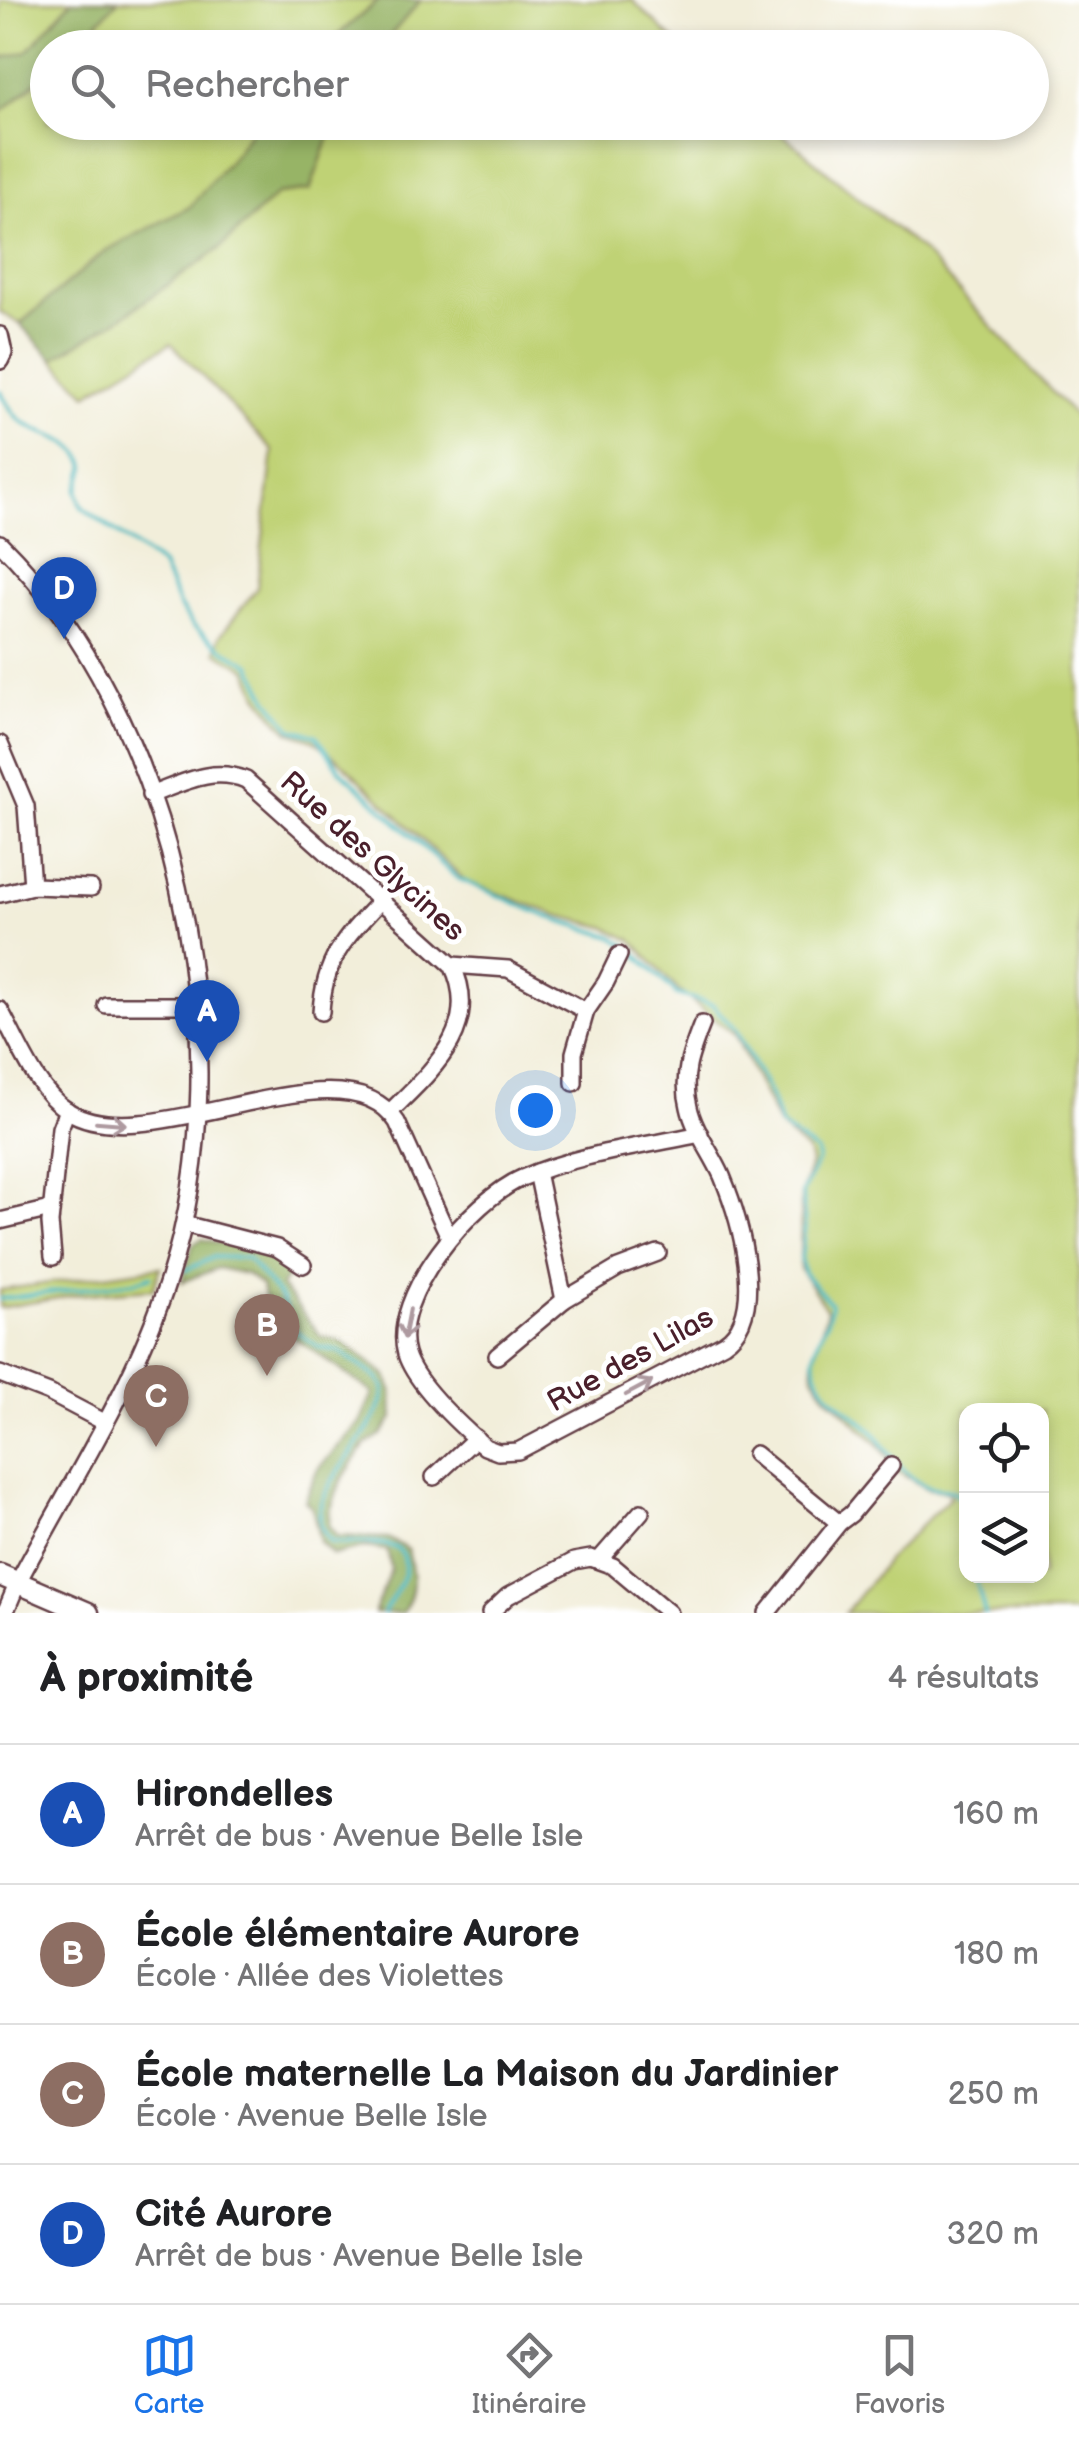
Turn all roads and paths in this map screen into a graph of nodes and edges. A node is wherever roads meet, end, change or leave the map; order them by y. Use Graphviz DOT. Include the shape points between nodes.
graph roads {
  1 [pos="0,335"];
  2 [pos="0,362"];
  3 [pos="3,552"];
  4 [pos="0,744"];
  5 [pos="150,795"];
  6 [pos="32,886"];
  7 [pos="91,888"];
  8 [pos="0,894"];
  9 [pos="382,899"];
  10 [pos="619,955"];
  11 [pos="452,965"];
  12 [pos="196,1004"];
  13 [pos="106,1005"];
  14 [pos="0,1010"];
  15 [pos="586,1011"];
  16 [pos="320,1012"];
  17 [pos="702,1024"];
  18 [pos="574,1082"];
  19 [pos="68,1110"];
  20 [pos="390,1112"];
  21 [pos="198,1114"];
  22 [pos="700,1134"];
  23 [pos="537,1172"];
  24 [pos="51,1209"];
  25 [pos="0,1221"];
  26 [pos="184,1224"];
  27 [pos="448,1238"];
  28 [pos="658,1254"];
  29 [pos="53,1257"];
  30 [pos="303,1264"];
  31 [pos="564,1300"];
  32 [pos="497,1356"];
  33 [pos="0,1374"];
  34 [pos="104,1422"];
  35 [pos="476,1438"];
  36 [pos="754,1454"];
  37 [pos="892,1466"];
  38 [pos="434,1476"];
  39 [pos="640,1512"];
  40 [pos="839,1523"];
  41 [pos="599,1560"];
  42 [pos="9,1579"];
  43 [pos="5,1613"];
  44 [pos="88,1613"];
  45 [pos="490,1613"];
  46 [pos="668,1613"];
  47 [pos="767,1613"];
  1 -- 2 [label="street"];
  3 -- 5 [label="street" via="60,613 96,670"];
  4 -- 6 [label="street" via="26,806"];
  5 -- 9 [label="street, Rue des Glycines" via="209,774 246,780"];
  5 -- 12 [label="street" via="184,914"];
  6 -- 7 [label="street"];
  6 -- 8 [label="street"];
  9 -- 11 [label="street, Rue des Glycines"];
  9 -- 16 [label="street" via="330,963"];
  10 -- 15 [label="street"];
  11 -- 15 [label="street" via="508,969"];
  11 -- 20 [label="street, Rue des Glycines" via="462,999 457,1034"];
  12 -- 13 [label="street"];
  12 -- 21 [label="street"];
  14 -- 19 [label="street" via="38,1078"];
  15 -- 18 [label="street"];
  17 -- 22 [label="street, Rue des Lilas" via="686,1076"];
  19 -- 21 [label="street, one-way" via="110,1124"];
  19 -- 24 [label="street"];
  20 -- 21 [label="street" via="360,1096 314,1093"];
  20 -- 27 [label="street"];
  21 -- 26 [label="street"];
  22 -- 23 [label="street"];
  35 -- 22 [label="street, Rue des Lilas, one-way" via="494,1451 518,1451 738,1330 747,1303 742,1241 724,1180"];
  23 -- 27 [label="street" via="491,1196"];
  23 -- 31 [label="street"];
  24 -- 25 [label="street"];
  24 -- 29 [label="street"];
  26 -- 30 [label="street" via="277,1248"];
  26 -- 34 [label="street" via="153,1322"];
  27 -- 35 [label="street, one-way" via="407,1313 404,1350 422,1382"];
  28 -- 31 [label="street" via="618,1268"];
  31 -- 32 [label="street"];
  33 -- 34 [label="street"];
  34 -- 42 [label="street"];
  35 -- 38 [label="street"];
  36 -- 40 [label="street"];
  37 -- 40 [label="street"];
  39 -- 41 [label="street"];
  40 -- 47 [label="street"];
  41 -- 45 [label="street" via="574,1560 502,1599"];
  41 -- 46 [label="street"];
  42 -- 43 [label="street"];
  42 -- 44 [label="street"];
}
